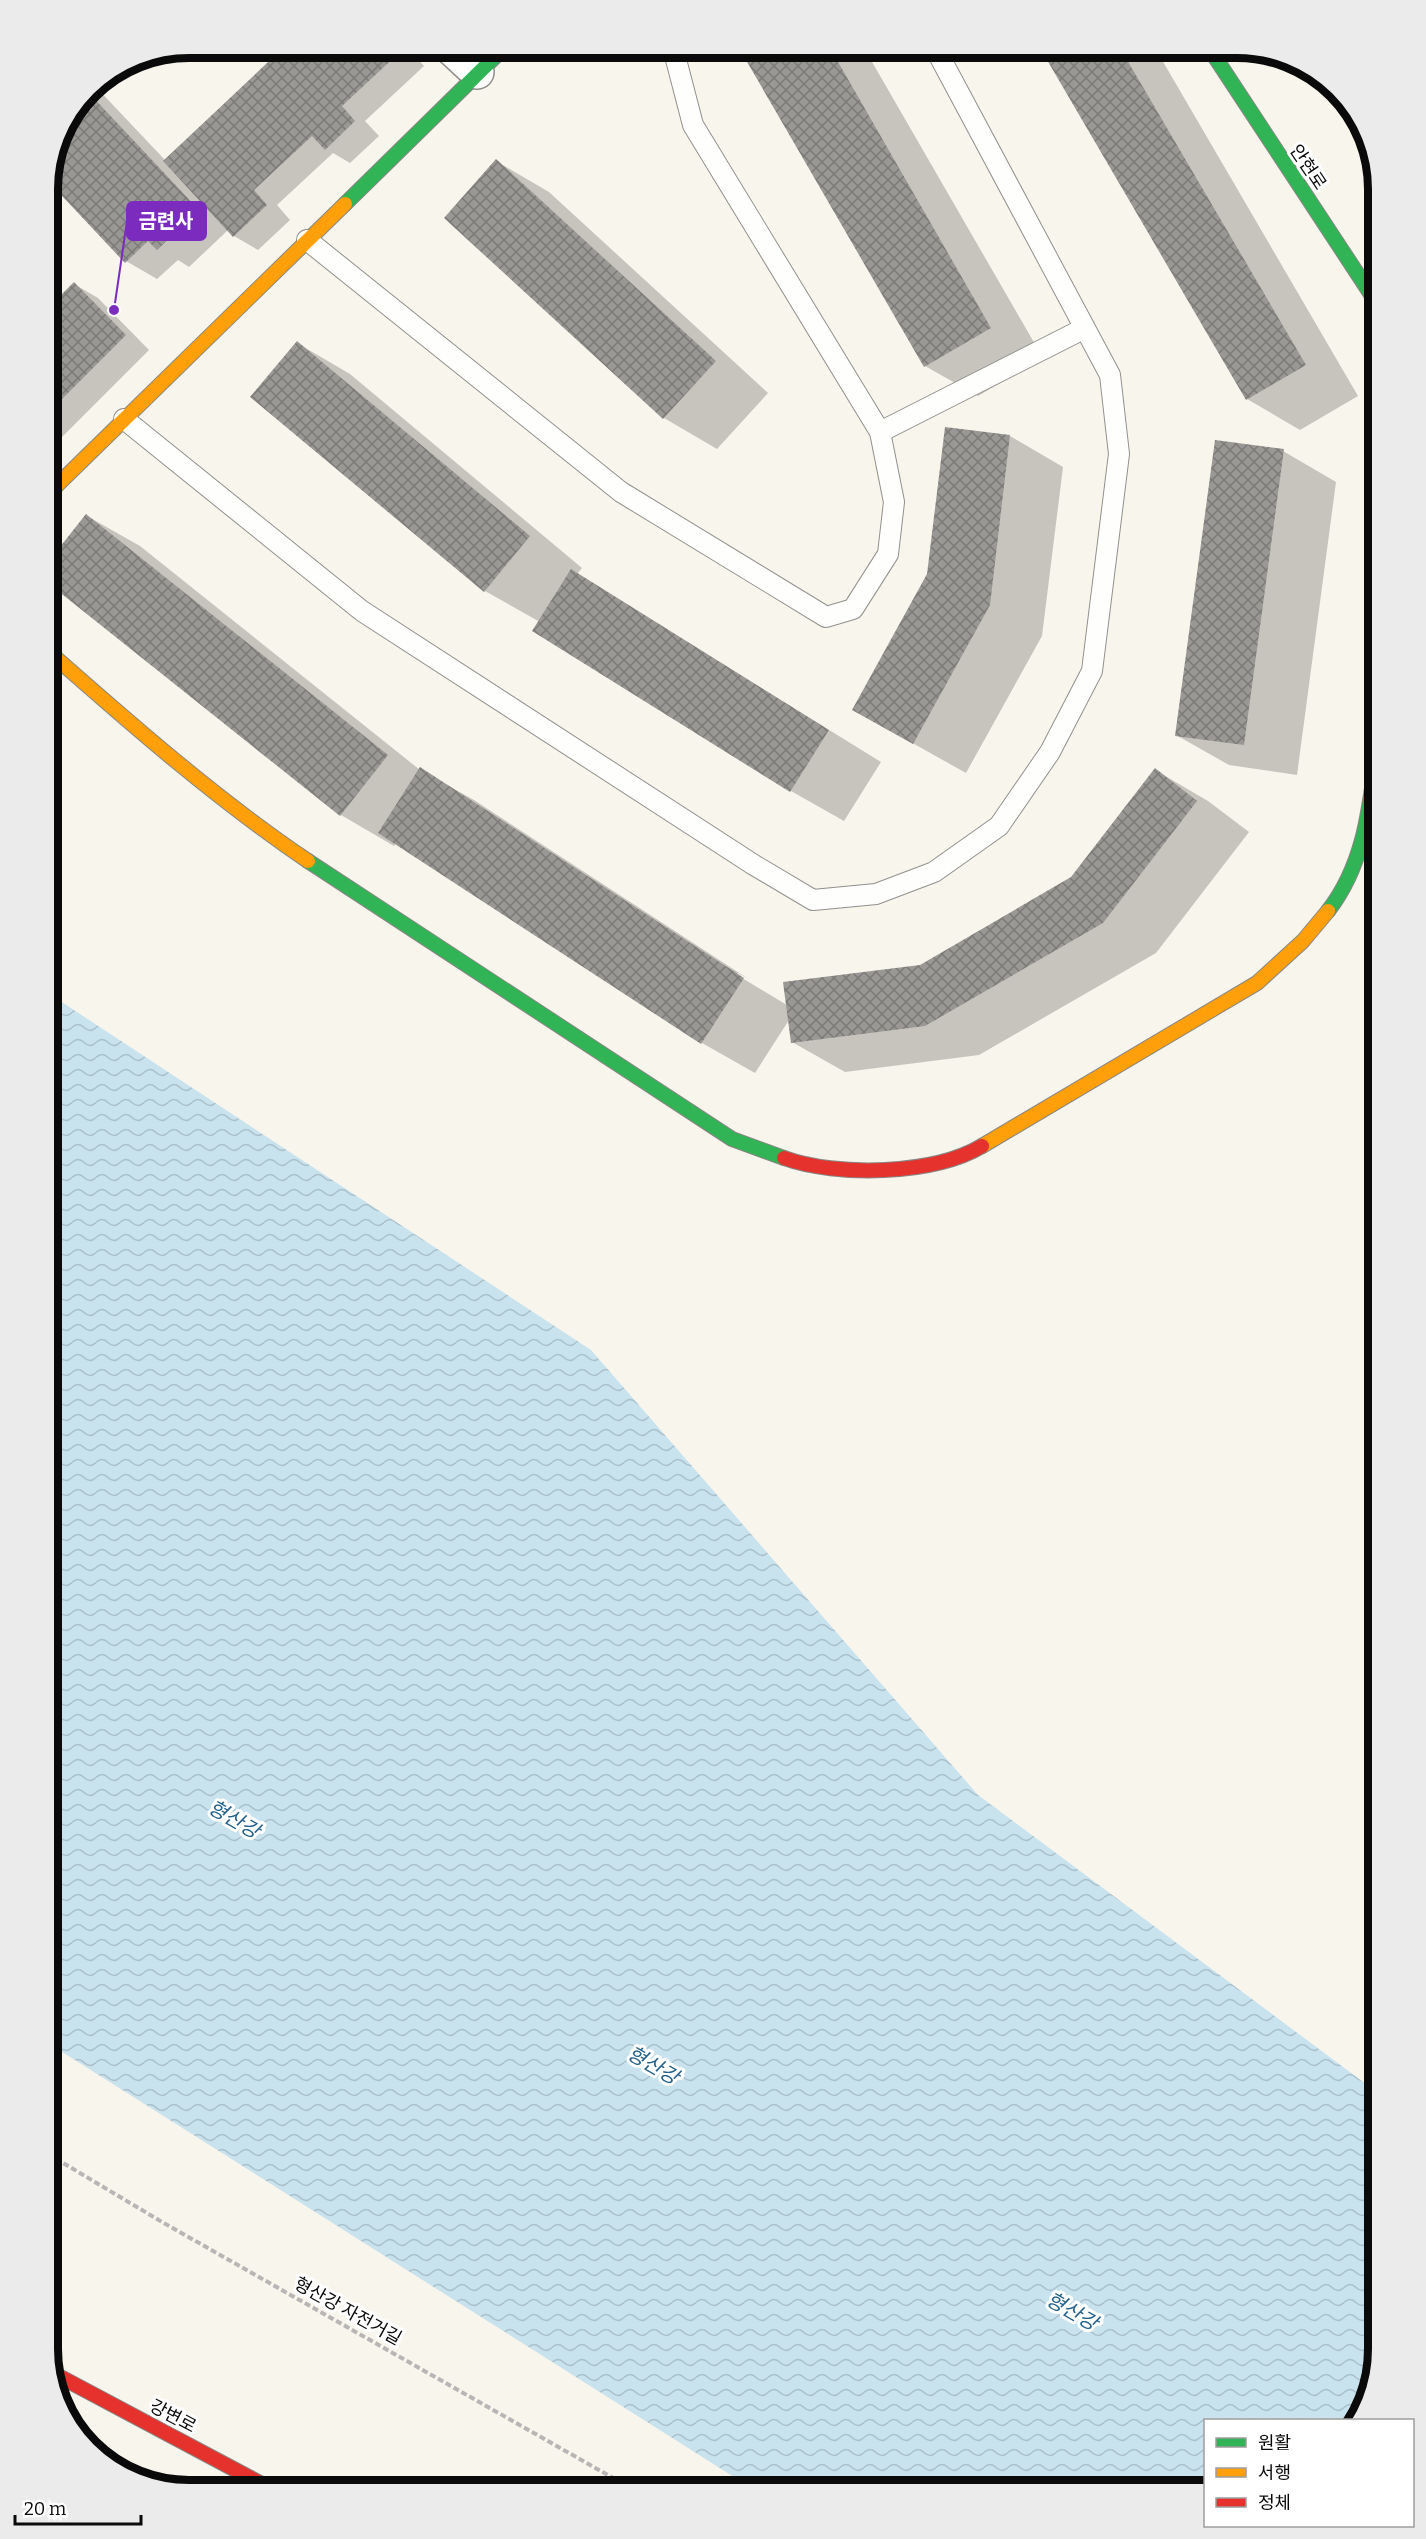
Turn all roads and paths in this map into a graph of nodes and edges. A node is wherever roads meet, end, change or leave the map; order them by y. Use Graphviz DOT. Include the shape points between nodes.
graph roads {
  1 [pos="462,58"];
  2 [pos="492,58"];
  3 [pos="676,58"];
  4 [pos="941,59"];
  5 [pos="1215,59"];
  6 [pos="477,72"];
  7 [pos="307,240"];
  8 [pos="1368,290"];
  9 [pos="1085,328"];
  10 [pos="124,419"];
  11 [pos="880,432"];
  12 [pos="59,483"];
  13 [pos="59,661"];
  14 [pos="1368,822"];
  15 [pos="58,2160"];
  16 [pos="62,2378"];
  17 [pos="254,2480"];
  18 [pos="617,2480"];
  1 -- 6 [label="street"];
  2 -- 6 [label="street"];
  3 -- 11 [label="lane" via="693,125"];
  4 -- 9 [label="lane"];
  5 -- 8 [label="street, 안현로"];
  6 -- 7 [label="street"];
  7 -- 10 [label="street"];
  7 -- 11 [label="lane" via="621,492 826,617 853,609 888,554 894,502"];
  9 -- 10 [label="lane" via="1110,375 1119,454 1092,671 1050,752 999,826 934,872 876,894 813,900 362,611"];
  9 -- 11 [label="lane"];
  10 -- 12 [label="street"];
  13 -- 14 [label="street" via="273,838 365,900 732,1139 823,1168 919,1166 974,1151 1257,983 1310,933 1334,902 1355,864"];
  15 -- 18 [label="path, 형산강 자전거길"];
  16 -- 17 [label="street, 강변로"];
}
